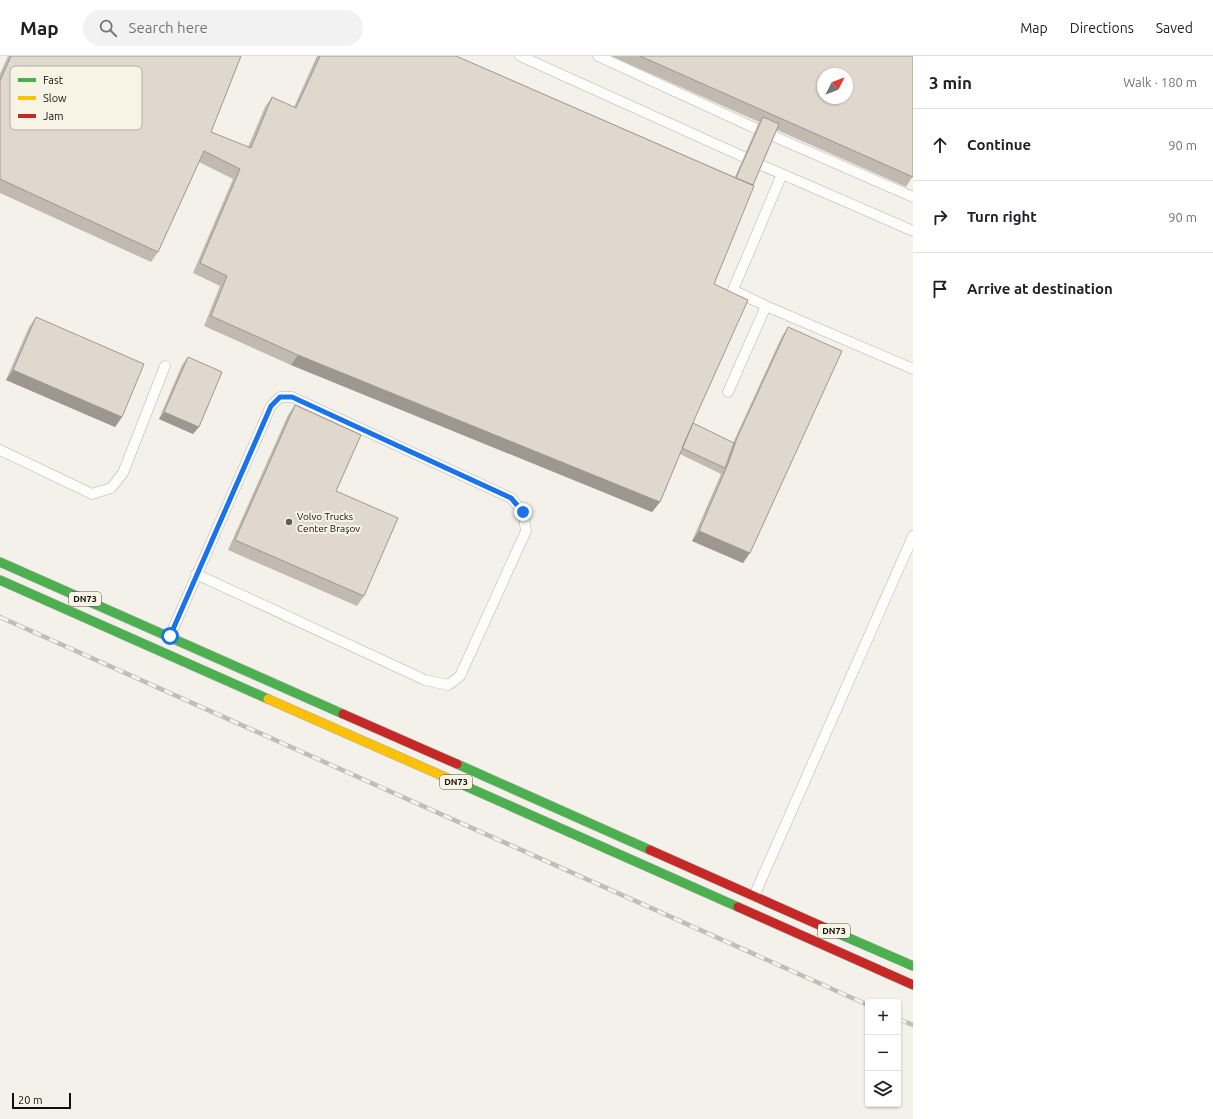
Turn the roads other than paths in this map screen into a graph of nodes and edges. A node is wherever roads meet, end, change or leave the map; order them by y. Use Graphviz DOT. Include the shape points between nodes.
graph roads {
  1 [pos="520,56"];
  2 [pos="598,56"];
  3 [pos="757,129"];
  4 [pos="773,136"];
  5 [pos="744,157"];
  6 [pos="760,165"];
  7 [pos="782,174"];
  8 [pos="913,197"];
  9 [pos="913,231"];
  10 [pos="766,306"];
  11 [pos="165,366"];
  12 [pos="913,368"];
  13 [pos="728,392"];
  14 [pos="0,450"];
  15 [pos="913,536"];
  16 [pos="0,562"];
  17 [pos="196,574"];
  18 [pos="0,580"];
  19 [pos="170,636"];
  20 [pos="754,896"];
  21 [pos="913,966"];
  22 [pos="913,985"];
  1 -- 5 [label="lane"];
  2 -- 3 [label="lane"];
  4 -- 8 [label="lane"];
  6 -- 7 [label="lane"];
  7 -- 9 [label="lane"];
  7 -- 10 [label="lane" via="732,290"];
  10 -- 12 [label="lane"];
  10 -- 13 [label="lane"];
  11 -- 14 [label="lane" via="124,473 111,488 92,494"];
  15 -- 20 [label="lane"];
  16 -- 19 [label="highway, DN73"];
  17 -- 17 [label="lane" via="271,406 280,397 292,397 511,498 523,512 526,531 460,676 448,685 425,680"];
  17 -- 19 [label="lane"];
  18 -- 22 [label="highway, DN73"];
  19 -- 20 [label="highway, DN73"];
  20 -- 21 [label="highway, DN73"];
}
